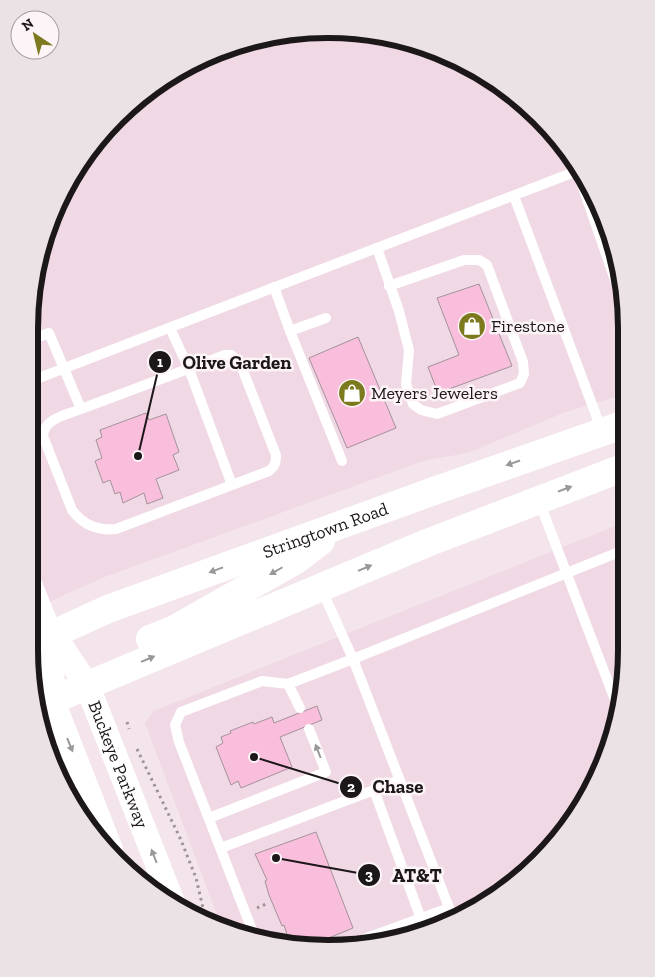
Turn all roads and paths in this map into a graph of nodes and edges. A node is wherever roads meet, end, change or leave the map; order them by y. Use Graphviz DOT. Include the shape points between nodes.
graph roads {
  1 [pos="574,173"];
  2 [pos="514,196"];
  3 [pos="377,248"];
  4 [pos="390,286"];
  5 [pos="274,288"];
  6 [pos="326,318"];
  7 [pos="170,328"];
  8 [pos="290,331"];
  9 [pos="38,337"];
  10 [pos="64,368"];
  11 [pos="189,369"];
  12 [pos="38,378"];
  13 [pos="81,409"];
  14 [pos="614,428"];
  15 [pos="342,461"];
  16 [pos="618,470"];
  17 [pos="232,485"];
  18 [pos="539,500"];
  19 [pos="344,523"];
  20 [pos="618,552"];
  21 [pos="566,573"];
  22 [pos="320,587"];
  23 [pos="38,623"];
  24 [pos="41,639"];
  25 [pos="353,659"];
  26 [pos="82,678"];
  27 [pos="288,684"];
  28 [pos="614,696"];
  29 [pos="45,703"];
  30 [pos="300,708"];
  31 [pos="127,722"];
  32 [pos="309,729"];
  33 [pos="129,731"];
  34 [pos="137,749"];
  35 [pos="399,780"];
  36 [pos="374,790"];
  37 [pos="209,818"];
  38 [pos="104,835"];
  39 [pos="221,848"];
  40 [pos="169,893"];
  41 [pos="268,903"];
  42 [pos="449,908"];
  43 [pos="254,909"];
  44 [pos="204,912"];
  45 [pos="451,912"];
  46 [pos="421,918"];
  47 [pos="252,930"];
  48 [pos="373,936"];
  1 -- 2 [label="lane"];
  2 -- 3 [label="lane"];
  2 -- 14 [label="lane"];
  3 -- 4 [label="lane"];
  3 -- 5 [label="lane"];
  4 -- 4 [label="lane" via="464,260 479,260 487,265 523,362 524,374 520,382 437,414 421,410 413,404 406,384 409,350"];
  5 -- 7 [label="lane"];
  5 -- 8 [label="lane"];
  6 -- 8 [label="lane"];
  7 -- 10 [label="lane"];
  7 -- 11 [label="lane"];
  8 -- 15 [label="lane"];
  9 -- 10 [label="lane" via="49,333"];
  10 -- 12 [label="lane"];
  10 -- 13 [label="lane"];
  11 -- 13 [label="lane"];
  11 -- 17 [label="lane"];
  11 -- 17 [label="lane" via="225,356 236,358 276,455 274,467 269,471"];
  13 -- 17 [label="lane" via="52,420 43,436 72,510 87,524 106,530 116,529"];
  14 -- 19 [label="main road, Stringtown Road, one-way"];
  18 -- 16 [label="main road, one-way"];
  18 -- 21 [label="lane"];
  22 -- 18 [label="main road, one-way"];
  19 -- 24 [label="main road, Stringtown Road, one-way" via="108,609"];
  19 -- 26 [label="main road, one-way" via="296,560"];
  20 -- 21 [label="lane"];
  21 -- 25 [label="lane"];
  21 -- 28 [label="lane"];
  22 -- 25 [label="lane"];
  26 -- 22 [label="main road, one-way"];
  23 -- 24 [label="street, Buckeye Parkway"];
  24 -- 26 [label="street, Buckeye Parkway"];
  24 -- 29 [label="street, Buckeye Parkway"];
  25 -- 27 [label="lane"];
  25 -- 35 [label="lane"];
  26 -- 29 [label="main road"];
  40 -- 26 [label="street, Buckeye Parkway, one-way"];
  27 -- 30 [label="lane"];
  27 -- 37 [label="lane" via="262,680 181,712 174,724"];
  29 -- 38 [label="street, Buckeye Parkway, one-way"];
  31 -- 33 [label="path"];
  37 -- 32 [label="lane, one-way" via="326,772"];
  34 -- 44 [label="path" via="181,840 196,878"];
  35 -- 36 [label="lane"];
  35 -- 42 [label="lane"];
  36 -- 39 [label="lane"];
  36 -- 46 [label="lane"];
  37 -- 39 [label="lane"];
  39 -- 47 [label="lane"];
  41 -- 43 [label="path"];
  42 -- 45 [label="lane"];
  42 -- 46 [label="lane"];
  46 -- 48 [label="lane"];
}
